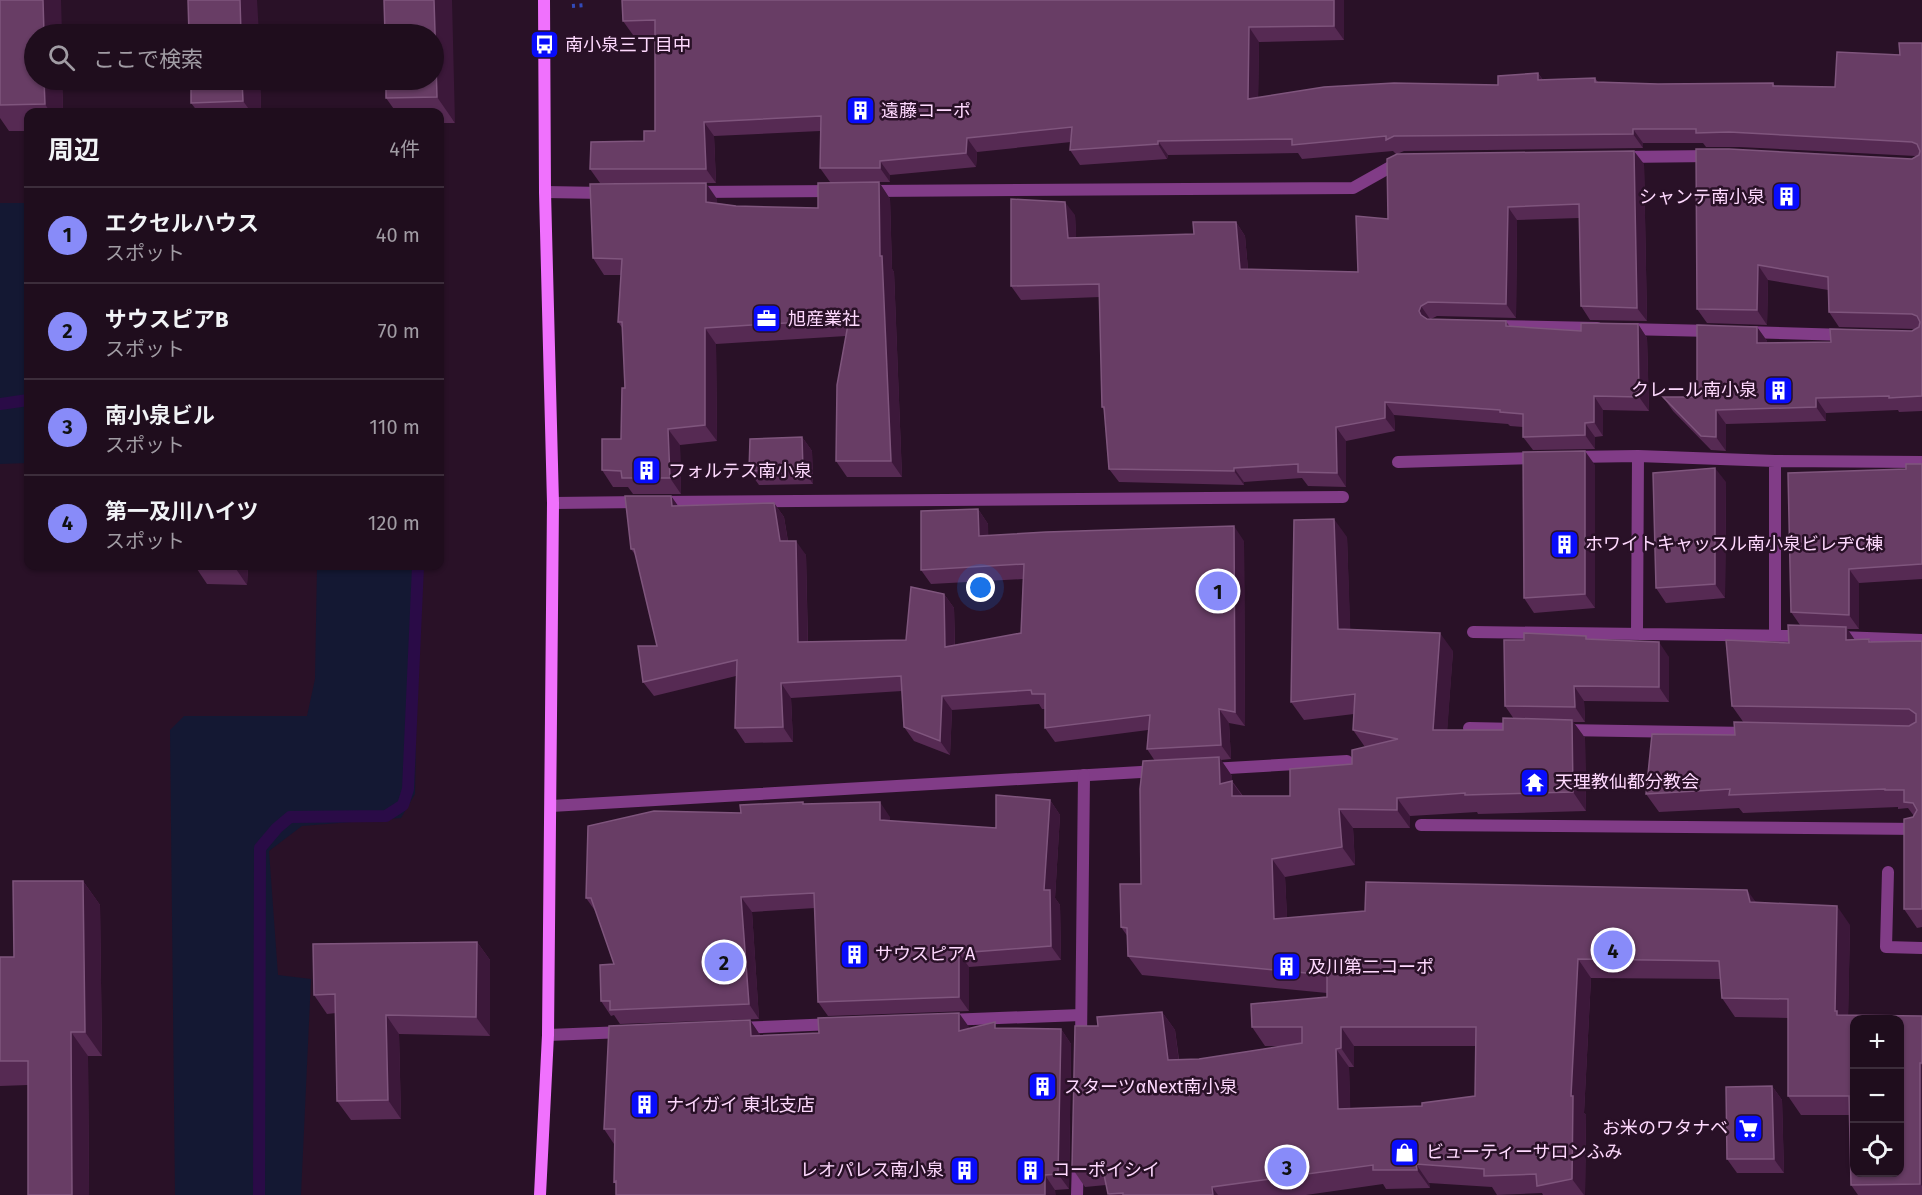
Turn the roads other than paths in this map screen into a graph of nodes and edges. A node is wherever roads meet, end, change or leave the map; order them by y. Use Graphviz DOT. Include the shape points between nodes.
graph roads {
  1 [pos="544,0"];
  2 [pos="1727,155"];
  3 [pos="1607,157"];
  4 [pos="1416,159"];
  5 [pos="545,192"];
  6 [pos="681,192"];
  7 [pos="621,193"];
  8 [pos="1484,326"];
  9 [pos="1863,335"];
  10 [pos="1638,456"];
  11 [pos="1774,461"];
  12 [pos="1398,462"];
  13 [pos="1922,462"];
  14 [pos="1343,497"];
  15 [pos="553,503"];
  16 [pos="1473,632"];
  17 [pos="1637,633"];
  18 [pos="1775,634"];
  19 [pos="1922,640"];
  20 [pos="1469,728"];
  21 [pos="1529,729"];
  22 [pos="1552,730"];
  23 [pos="1767,734"];
  24 [pos="1347,761"];
  25 [pos="1204,769"];
  26 [pos="1168,771"];
  27 [pos="1084,775"];
  28 [pos="551,806"];
  29 [pos="1421,825"];
  30 [pos="1922,829"];
  31 [pos="1888,872"];
  32 [pos="1922,948"];
  33 [pos="1081,1015"];
  34 [pos="938,1020"];
  35 [pos="843,1024"];
  36 [pos="724,1028"];
  37 [pos="641,1031"];
  38 [pos="548,1035"];
  39 [pos="1080,1049"];
  40 [pos="1078,1150"];
  41 [pos="540,1195"];
  42 [pos="1077,1195"];
  1 -- 5 [label="street"];
  2 -- 3 [label="street"];
  4 -- 6 [label="street" via="1404,159 1353,188"];
  5 -- 7 [label="street"];
  5 -- 15 [label="street"];
  8 -- 9 [label="street"];
  10 -- 11 [label="street"];
  10 -- 12 [label="street"];
  10 -- 17 [label="street"];
  11 -- 13 [label="street"];
  11 -- 18 [label="street"];
  14 -- 15 [label="street"];
  15 -- 28 [label="street"];
  16 -- 17 [label="street"];
  17 -- 18 [label="street"];
  18 -- 19 [label="street"];
  20 -- 21 [label="street"];
  22 -- 23 [label="street"];
  24 -- 25 [label="street"];
  26 -- 27 [label="street"];
  27 -- 28 [label="street"];
  27 -- 33 [label="street"];
  28 -- 38 [label="street"];
  29 -- 30 [label="street"];
  31 -- 32 [label="street" via="1886,947"];
  33 -- 34 [label="street"];
  33 -- 39 [label="street"];
  35 -- 36 [label="street"];
  37 -- 38 [label="street"];
  38 -- 41 [label="street"];
  40 -- 42 [label="street"];
}
